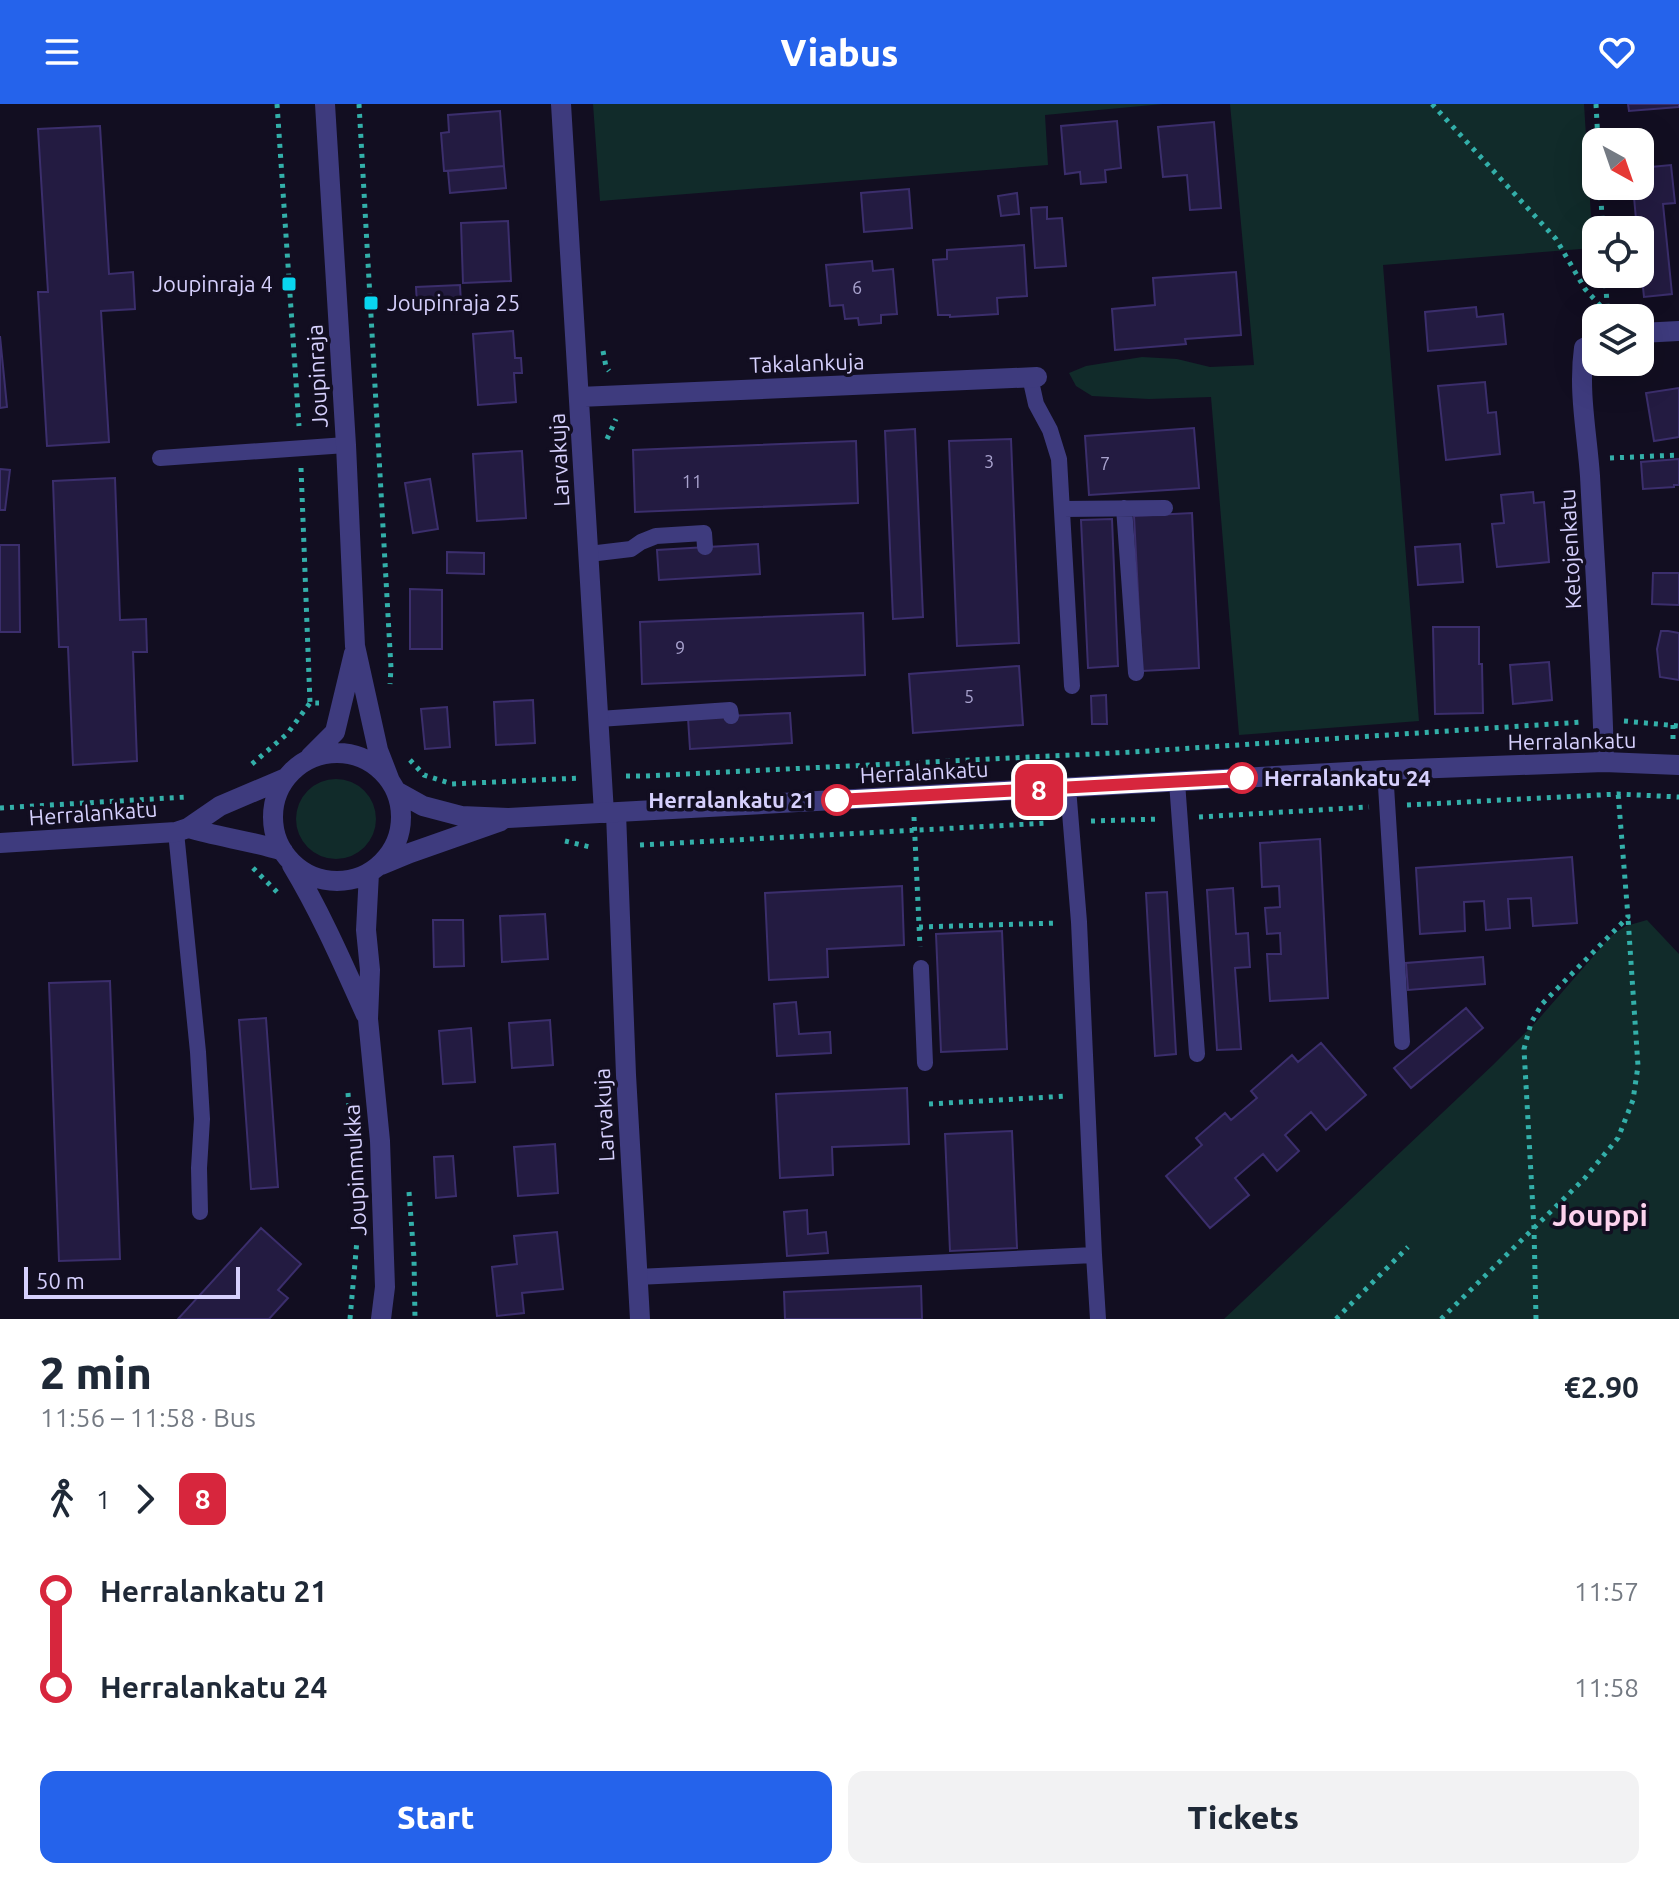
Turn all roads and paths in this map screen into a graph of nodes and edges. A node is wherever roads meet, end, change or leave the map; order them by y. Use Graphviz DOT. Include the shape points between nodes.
graph roads {
  1 [pos="277,104"];
  2 [pos="325,104"];
  3 [pos="359,104"];
  4 [pos="561,104"];
  5 [pos="1432,104"];
  6 [pos="1596,104"];
  7 [pos="1597,128"];
  8 [pos="1598,304"];
  9 [pos="1679,331"];
  10 [pos="1654,332"];
  11 [pos="1582,361"];
  12 [pos="1034,377"];
  13 [pos="579,397"];
  14 [pos="346,445"];
  15 [pos="300,448"];
  16 [pos="1679,455"];
  17 [pos="160,458"];
  18 [pos="1589,459"];
  19 [pos="1124,508"];
  20 [pos="1165,508"];
  21 [pos="1062,509"];
  22 [pos="705,547"];
  23 [pos="589,554"];
  24 [pos="355,646"];
  25 [pos="1136,673"];
  26 [pos="1072,686"];
  27 [pos="367,701"];
  28 [pos="342,702"];
  29 [pos="310,703"];
  30 [pos="731,716"];
  31 [pos="599,719"];
  32 [pos="1603,721"];
  33 [pos="1679,726"];
  34 [pos="404,754"];
  35 [pos="308,760"];
  36 [pos="1611,762"];
  37 [pos="1679,765"];
  38 [pos="250,766"];
  39 [pos="1385,770"];
  40 [pos="602,777"];
  41 [pos="287,778"];
  42 [pos="1177,782"];
  43 [pos="393,786"];
  44 [pos="1068,788"];
  45 [pos="195,794"];
  46 [pos="913,796"];
  47 [pos="0,808"];
  48 [pos="610,813"];
  49 [pos="508,818"];
  50 [pos="182,830"];
  51 [pos="0,843"];
  52 [pos="286,855"];
  53 [pos="245,860"];
  54 [pos="373,870"];
  55 [pos="278,892"];
  56 [pos="1628,917"];
  57 [pos="1079,922"];
  58 [pos="919,927"];
  59 [pos="921,968"];
  60 [pos="368,1019"];
  61 [pos="1402,1042"];
  62 [pos="1197,1054"];
  63 [pos="925,1063"];
  64 [pos="348,1092"];
  65 [pos="1086,1095"];
  66 [pos="929,1104"];
  67 [pos="408,1179"];
  68 [pos="355,1203"];
  69 [pos="200,1212"];
  70 [pos="1534,1228"];
  71 [pos="357,1234"];
  72 [pos="1408,1247"];
  73 [pos="1094,1255"];
  74 [pos="637,1277"];
  75 [pos="350,1319"];
  76 [pos="381,1319"];
  77 [pos="415,1319"];
  78 [pos="640,1319"];
  79 [pos="1098,1319"];
  80 [pos="1336,1319"];
  81 [pos="1441,1319"];
  82 [pos="1536,1319"];
  1 -- 15 [label="path"];
  2 -- 14 [label="street, Joupinraja"];
  3 -- 27 [label="path" via="391,668 389,701"];
  4 -- 13 [label="street, Larvakuja"];
  5 -- 8 [label="path" via="1556,239"];
  6 -- 7 [label="path"];
  9 -- 10 [label="street"];
  11 -- 18 [label="street, Ketojenkatu"];
  12 -- 13 [label="street, Takalankuja"];
  12 -- 21 [label="lane" via="1036,404 1059,459"];
  13 -- 23 [label="street, Larvakuja"];
  14 -- 15 [label="lane"];
  14 -- 24 [label="street, Joupinraja"];
  15 -- 17 [label="lane"];
  15 -- 29 [label="path"];
  16 -- 18 [label="path"];
  18 -- 32 [label="street, Ketojenkatu"];
  19 -- 20 [label="lane"];
  19 -- 21 [label="lane"];
  19 -- 25 [label="lane"];
  21 -- 26 [label="lane"];
  22 -- 23 [label="lane" via="704,533 656,536 631,549"];
  23 -- 31 [label="street, Larvakuja"];
  24 -- 27 [label="street, Joupinraja"];
  24 -- 28 [label="street, Joupinraja"];
  27 -- 43 [label="street, Joupinraja"];
  28 -- 29 [label="path"];
  28 -- 35 [label="street, Joupinraja" via="335,732"];
  29 -- 38 [label="path" via="287,734"];
  30 -- 31 [label="lane" via="730,710"];
  31 -- 40 [label="street, Larvakuja"];
  32 -- 33 [label="path"];
  32 -- 36 [label="street, Ketojenkatu"];
  32 -- 40 [label="path" via="1133,752"];
  34 -- 40 [label="path" via="424,775 452,784"];
  35 -- 41 [label="street"];
  35 -- 43 [label="street" via="343,753 361,758"];
  36 -- 37 [label="street, Herralankatu"];
  36 -- 39 [label="street, Herralankatu"];
  36 -- 56 [label="path"];
  39 -- 42 [label="street, Herralankatu"];
  39 -- 61 [label="lane"];
  40 -- 48 [label="street, Larvakuja"];
  41 -- 50 [label="street, Herralankatu" via="220,806"];
  41 -- 52 [label="street" via="273,814"];
  42 -- 44 [label="street, Herralankatu"];
  42 -- 62 [label="lane"];
  43 -- 49 [label="street, Herralankatu" via="423,806 461,816"];
  43 -- 54 [label="street" via="400,815 397,840"];
  44 -- 46 [label="street, Herralankatu"];
  44 -- 57 [label="lane"];
  45 -- 47 [label="path"];
  46 -- 48 [label="street, Herralankatu"];
  46 -- 58 [label="path"];
  48 -- 49 [label="street, Herralankatu"];
  48 -- 74 [label="street, Larvakuja"];
  49 -- 54 [label="street, Herralankatu"];
  50 -- 51 [label="street, Herralankatu"];
  50 -- 52 [label="street, Herralankatu" via="253,842"];
  50 -- 69 [label="lane" via="202,1119"];
  52 -- 54 [label="street" via="302,871 335,881"];
  52 -- 60 [label="street, Joupinmukka" via="312,898"];
  53 -- 55 [label="path"];
  54 -- 60 [label="street, Joupinmukka" via="366,930"];
  56 -- 70 [label="path" via="1638,1066 1633,1100 1618,1138"];
  56 -- 70 [label="path" via="1542,1004 1531,1023 1524,1049"];
  57 -- 58 [label="path"];
  57 -- 65 [label="lane"];
  58 -- 59 [label="path"];
  59 -- 63 [label="lane"];
  60 -- 76 [label="street, Joupinmukka" via="380,1141 385,1287"];
  64 -- 68 [label="path"];
  65 -- 66 [label="path"];
  65 -- 73 [label="lane"];
  67 -- 77 [label="path"];
  70 -- 81 [label="path"];
  70 -- 82 [label="path"];
  71 -- 75 [label="path"];
  72 -- 80 [label="path"];
  73 -- 74 [label="lane"];
  73 -- 79 [label="lane"];
  74 -- 78 [label="street, Larvakuja"];
}
